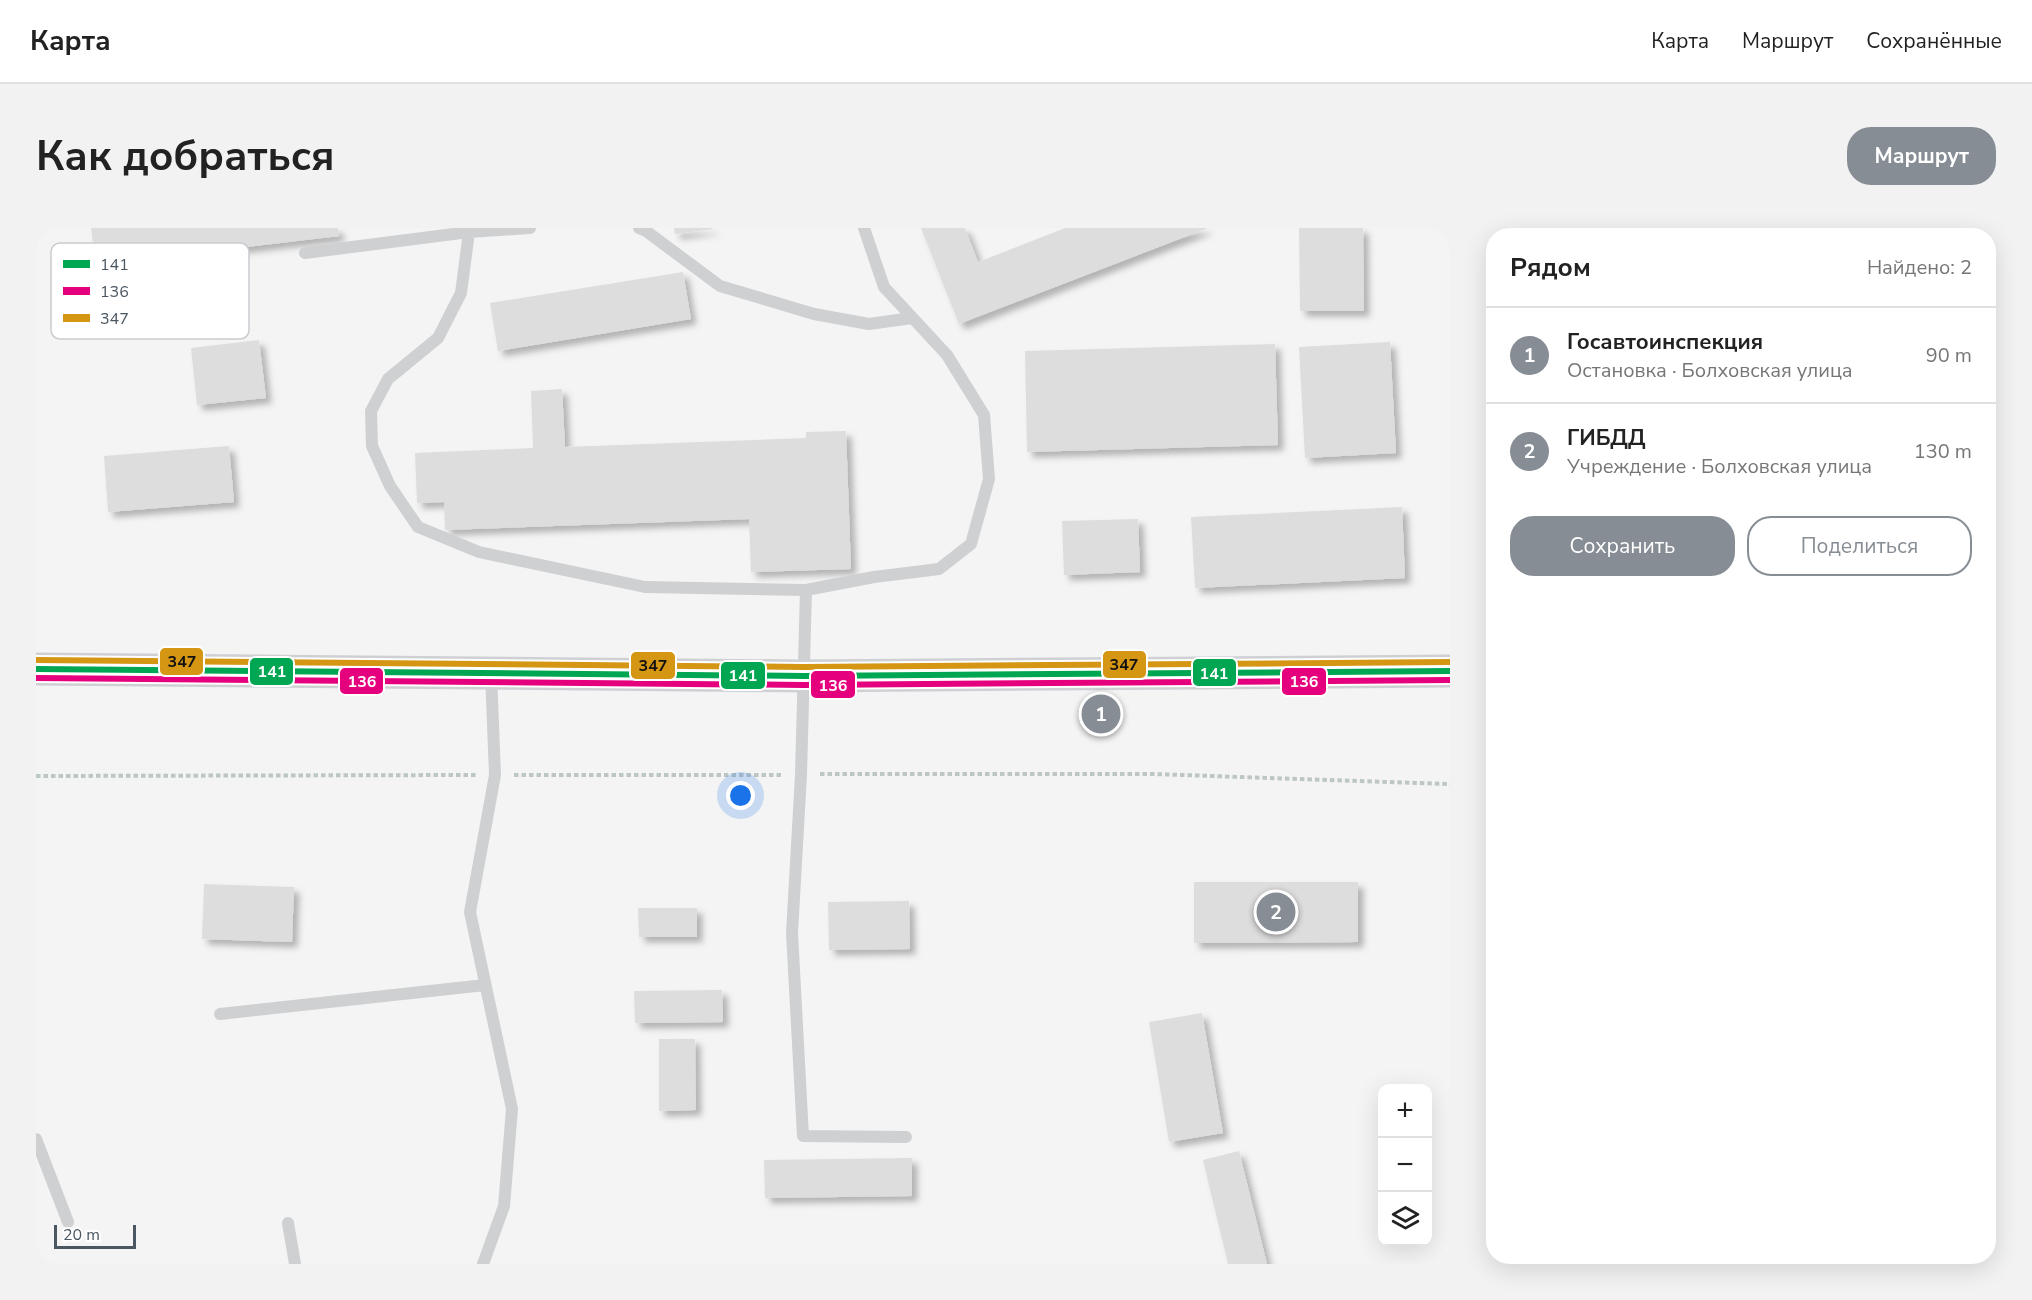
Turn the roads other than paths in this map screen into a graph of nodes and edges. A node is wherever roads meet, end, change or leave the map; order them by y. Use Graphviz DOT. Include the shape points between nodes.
graph roads {
  1 [pos="530,228"];
  2 [pos="639,228"];
  3 [pos="864,228"];
  4 [pos="469,230"];
  5 [pos="305,253"];
  6 [pos="912,318"];
  7 [pos="806,590"];
  8 [pos="36,669"];
  9 [pos="1450,671"];
  10 [pos="491,674"];
  11 [pos="804,676"];
  12 [pos="485,985"];
  13 [pos="220,1014"];
  14 [pos="906,1137"];
  15 [pos="36,1139"];
  16 [pos="68,1222"];
  17 [pos="288,1223"];
  18 [pos="295,1264"];
  19 [pos="483,1264"];
  1 -- 4 [label="lane"];
  2 -- 6 [label="lane" via="720,286 814,314 869,324"];
  3 -- 6 [label="lane" via="884,287"];
  4 -- 5 [label="lane"];
  4 -- 7 [label="lane" via="461,293 438,338 388,379 371,411 372,446 390,486 418,527 479,552 645,587"];
  6 -- 7 [label="lane" via="947,355 984,415 989,479 971,544 939,569"];
  7 -- 11 [label="lane"];
  8 -- 10 [label="main road"];
  9 -- 11 [label="main road"];
  10 -- 11 [label="main road"];
  10 -- 12 [label="lane" via="495,775 470,912"];
  11 -- 14 [label="lane" via="792,933 803,1137"];
  12 -- 13 [label="lane"];
  12 -- 19 [label="lane" via="512,1109 504,1206"];
  15 -- 16 [label="lane"];
  17 -- 18 [label="lane"];
}
